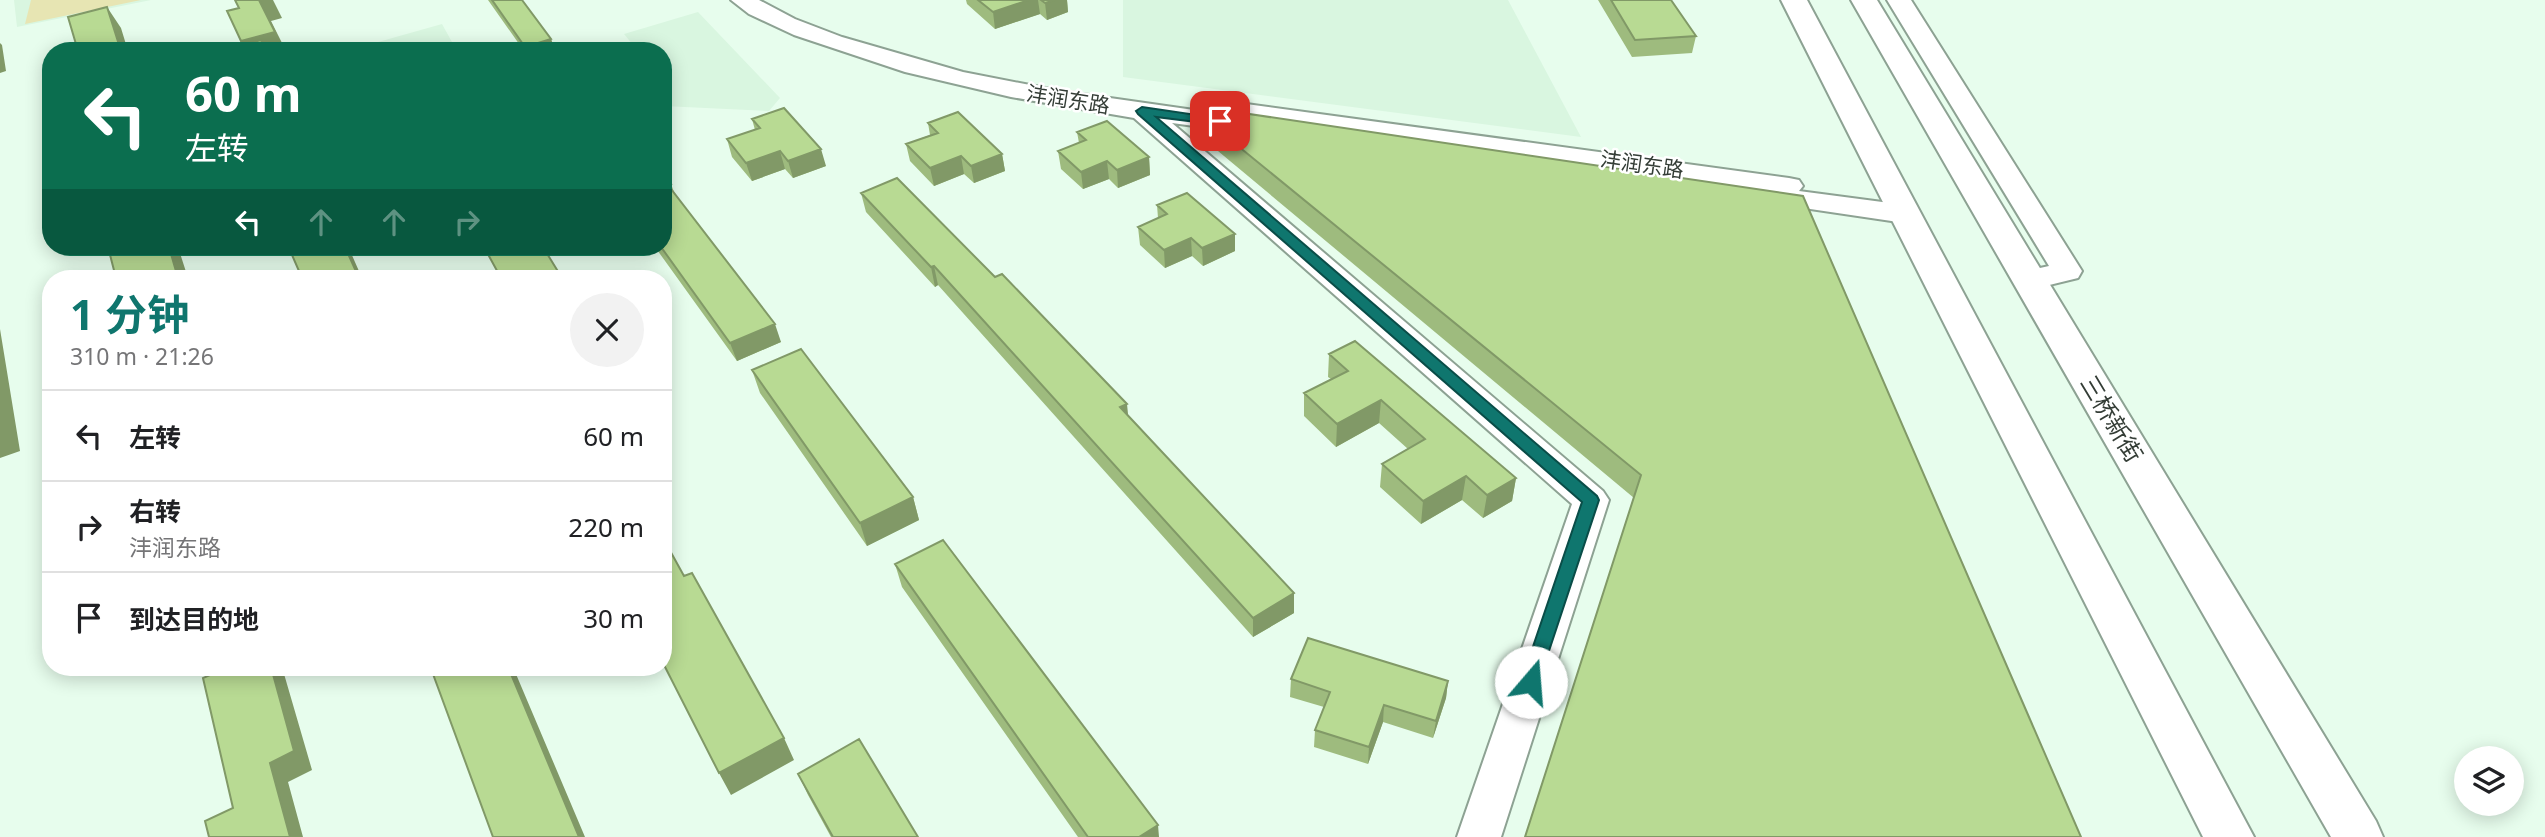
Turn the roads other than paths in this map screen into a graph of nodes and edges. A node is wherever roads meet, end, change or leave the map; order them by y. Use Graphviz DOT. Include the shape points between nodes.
graph roads {
  1 [pos="743,0"];
  2 [pos="772,0"];
  3 [pos="1794,0"];
  4 [pos="1864,0"];
  5 [pos="1899,0"];
  6 [pos="1142,111"];
  7 [pos="1902,208"];
  8 [pos="2029,280"];
  9 [pos="1479,837"];
  10 [pos="2230,837"];
  11 [pos="2358,837"];
  1 -- 6 [label="street, 沣润东路" via="789,25 918,70"];
  2 -- 7 [label="street, 沣润东路" via="906,53 1001,76"];
  3 -- 7 [label="main road"];
  4 -- 8 [label="main road, 三桥新街"];
  5 -- 8 [label="street" via="2067,271"];
  6 -- 7 [label="street, 沣润东路"];
  6 -- 9 [label="street" via="1591,500"];
  7 -- 10 [label="main road"];
  8 -- 11 [label="main road, 三桥新街"];
}
